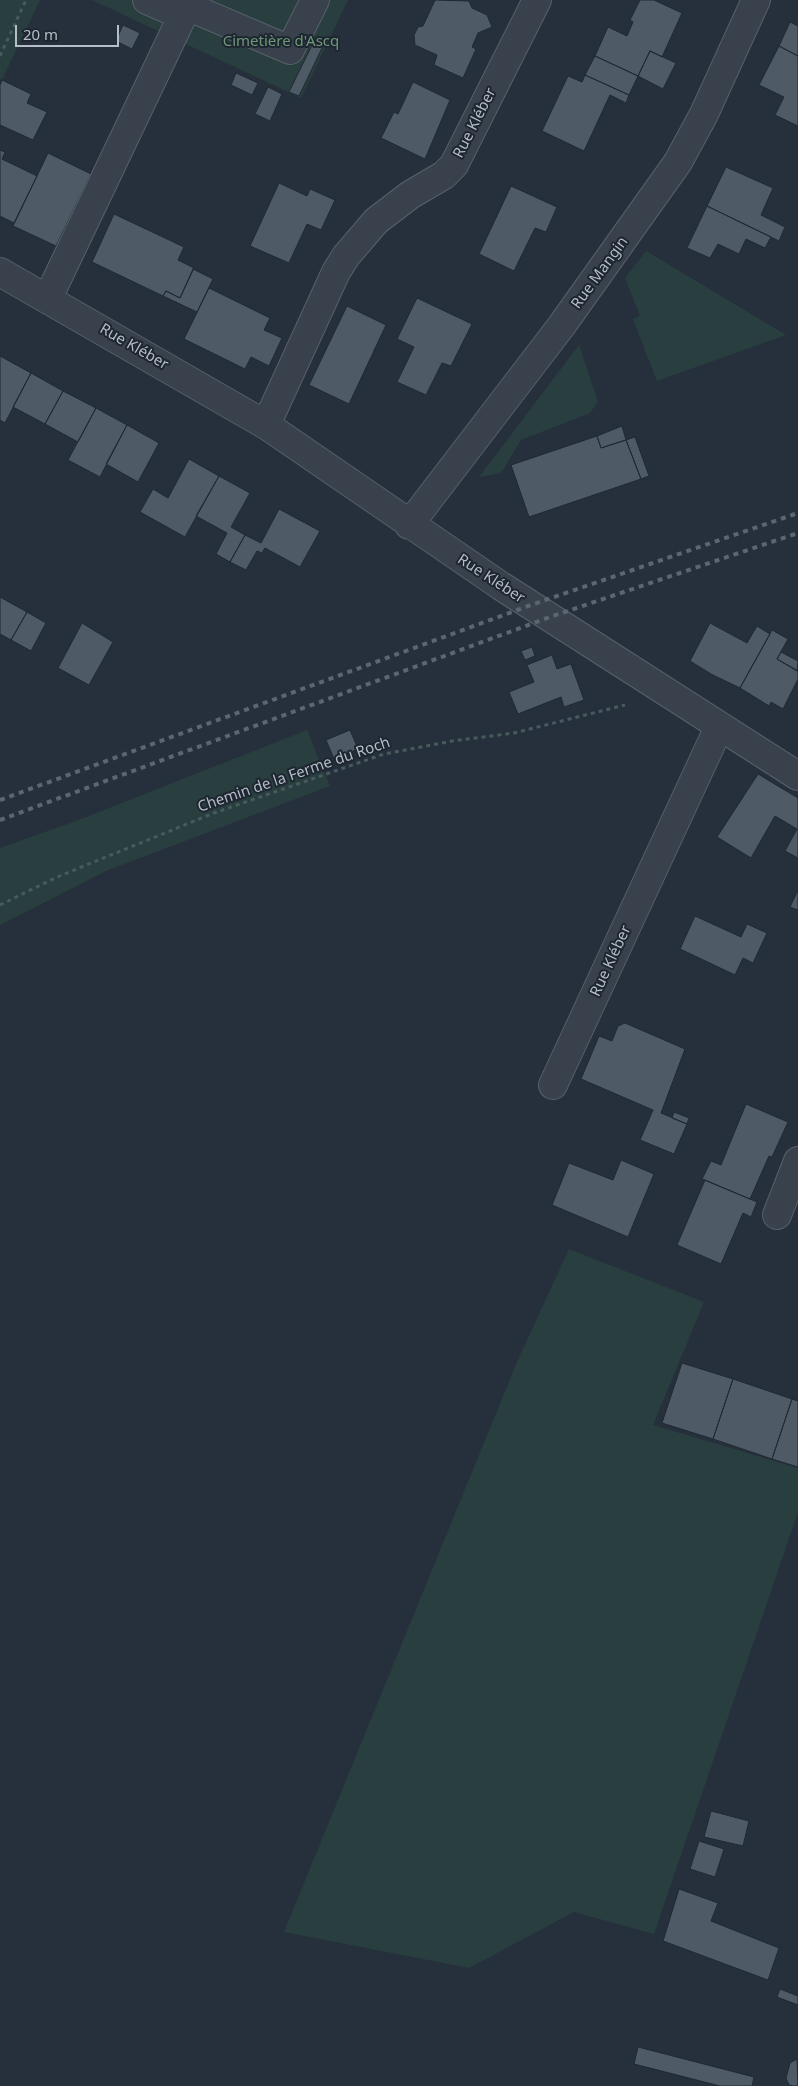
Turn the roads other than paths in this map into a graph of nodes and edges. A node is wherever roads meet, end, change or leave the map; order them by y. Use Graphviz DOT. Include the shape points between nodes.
graph roads {
  1 [pos="147,0"];
  2 [pos="315,0"];
  3 [pos="537,0"];
  4 [pos="756,0"];
  5 [pos="187,8"];
  6 [pos="0,272"];
  7 [pos="48,298"];
  8 [pos="266,425"];
  9 [pos="409,525"];
  10 [pos="719,727"];
  11 [pos="798,776"];
  12 [pos="553,1085"];
  13 [pos="798,1161"];
  14 [pos="777,1215"];
  1 -- 5 [label="street"];
  2 -- 5 [label="street" via="290,50"];
  3 -- 8 [label="street, Rue Kléber" via="454,164 444,175 384,214 346,256"];
  4 -- 9 [label="street, Rue Mangin" via="704,114 678,162 562,325"];
  5 -- 7 [label="street"];
  6 -- 7 [label="street, Rue Kléber"];
  7 -- 8 [label="street, Rue Kléber"];
  8 -- 9 [label="street, Rue Kléber"];
  9 -- 10 [label="street, Rue Kléber"];
  10 -- 11 [label="street, Rue Kléber"];
  10 -- 12 [label="street, Rue Kléber"];
  13 -- 14 [label="street"];
}
